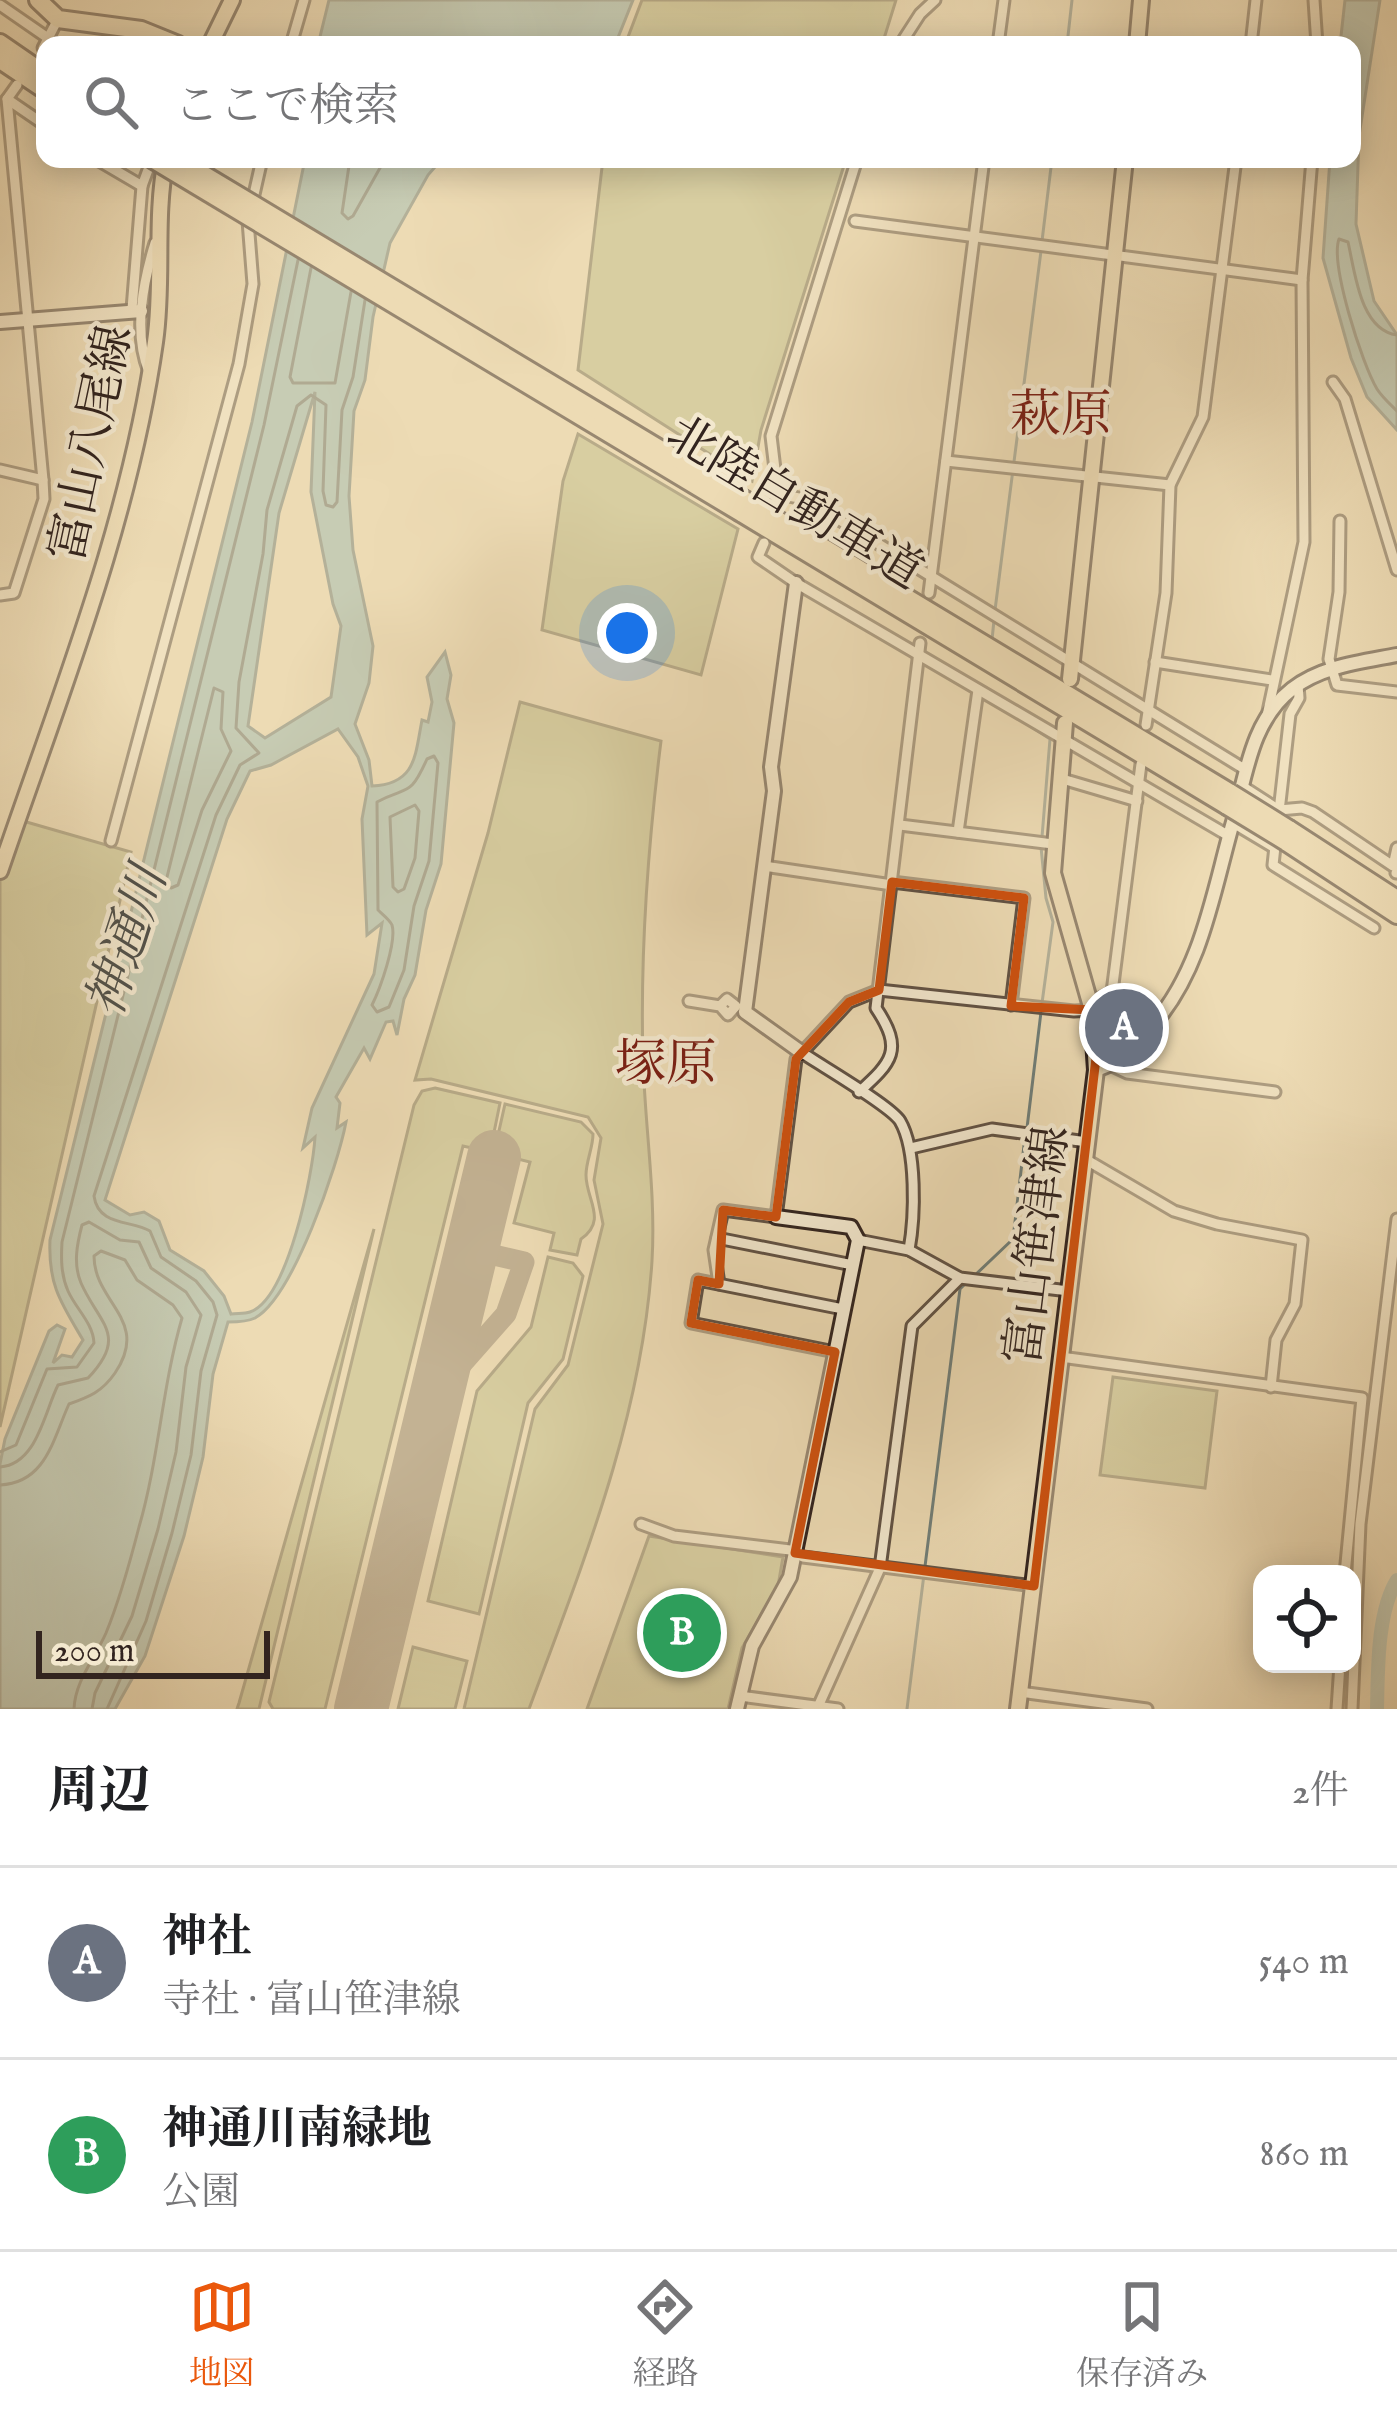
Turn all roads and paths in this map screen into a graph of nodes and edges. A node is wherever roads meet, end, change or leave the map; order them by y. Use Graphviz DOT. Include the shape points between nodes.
graph roads {
  1 [pos="38,0"];
  2 [pos="232,0"];
  3 [pos="304,0"];
  4 [pos="935,0"];
  5 [pos="1004,0"];
  6 [pos="1141,0"];
  7 [pos="1256,0"];
  8 [pos="1314,0"];
  9 [pos="0,5"];
  10 [pos="58,20"];
  11 [pos="40,36"];
  12 [pos="53,36"];
  13 [pos="156,36"];
  14 [pos="214,36"];
  15 [pos="294,36"];
  16 [pos="906,36"];
  17 [pos="999,36"];
  18 [pos="1138,36"];
  19 [pos="1251,36"];
  20 [pos="1316,36"];
  21 [pos="0,43"];
  22 [pos="0,60"];
  23 [pos="36,68"];
  24 [pos="36,84"];
  25 [pos="17,85"];
  26 [pos="7,99"];
  27 [pos="36,119"];
  28 [pos="111,168"];
  29 [pos="149,168"];
  30 [pos="164,168"];
  31 [pos="167,168"];
  32 [pos="193,168"];
  33 [pos="260,168"];
  34 [pos="854,168"];
  35 [pos="983,168"];
  36 [pos="1124,168"];
  37 [pos="1235,168"];
  38 [pos="1311,168"];
  39 [pos="142,187"];
  40 [pos="855,220"];
  41 [pos="158,232"];
  42 [pos="974,237"];
  43 [pos="1115,256"];
  44 [pos="1221,268"];
  45 [pos="1302,280"];
  46 [pos="137,310"];
  47 [pos="27,319"];
  48 [pos="0,322"];
  49 [pos="149,372"];
  50 [pos="1333,382"];
  51 [pos="946,461"];
  52 [pos="0,470"];
  53 [pos="1091,476"];
  54 [pos="44,480"];
  55 [pos="1171,485"];
  56 [pos="743,507"];
  57 [pos="1340,521"];
  58 [pos="764,543"];
  59 [pos="1397,570"];
  60 [pos="931,578"];
  61 [pos="796,583"];
  62 [pos="929,593"];
  63 [pos="0,595"];
  64 [pos="920,643"];
  65 [pos="1397,655"];
  66 [pos="921,656"];
  67 [pos="1155,662"];
  68 [pos="1334,668"];
  69 [pos="1070,671"];
  70 [pos="1272,680"];
  71 [pos="1298,685"];
  72 [pos="978,689"];
  73 [pos="1397,692"];
  74 [pos="1149,709"];
  75 [pos="1267,716"];
  76 [pos="1065,723"];
  77 [pos="1146,725"];
  78 [pos="1064,740"];
  79 [pos="1141,764"];
  80 [pos="1246,770"];
  81 [pos="1060,778"];
  82 [pos="1139,785"];
  83 [pos="1137,801"];
  84 [pos="1232,809"];
  85 [pos="1279,810"];
  86 [pos="900,825"];
  87 [pos="958,832"];
  88 [pos="1283,840"];
  89 [pos="112,841"];
  90 [pos="1053,844"];
  91 [pos="1397,848"];
  92 [pos="764,866"];
  93 [pos="0,871"];
  94 [pos="892,883"];
  95 [pos="1379,894"];
  96 [pos="1397,899"];
  97 [pos="1397,914"];
  98 [pos="1374,928"];
  99 [pos="879,990"];
  100 [pos="689,1000"];
  101 [pos="1011,1005"];
  102 [pos="740,1008"];
  103 [pos="1091,1010"];
  104 [pos="801,1052"];
  105 [pos="1103,1068"];
  106 [pos="859,1092"];
  107 [pos="1275,1092"];
  108 [pos="1087,1142"];
  109 [pos="911,1148"];
  110 [pos="1085,1159"];
  111 [pos="776,1217"];
  112 [pos="1397,1219"];
  113 [pos="717,1238"];
  114 [pos="858,1240"];
  115 [pos="909,1250"];
  116 [pos="853,1264"];
  117 [pos="960,1278"];
  118 [pos="719,1284"];
  119 [pos="1069,1291"];
  120 [pos="843,1309"];
  121 [pos="835,1352"];
  122 [pos="1061,1357"];
  123 [pos="1271,1387"];
  124 [pos="641,1524"];
  125 [pos="795,1553"];
  126 [pos="1346,1565"];
  127 [pos="880,1568"];
  128 [pos="1034,1586"];
  129 [pos="1339,1673"];
  130 [pos="1020,1692"];
  131 [pos="739,1702"];
  132 [pos="1092,1706"];
  133 [pos="818,1708"];
  134 [pos="838,1709"];
  135 [pos="1018,1709"];
  136 [pos="1147,1709"];
  137 [pos="1337,1709"];
  138 [pos="1352,1709"];
  1 -- 10 [label="highway"];
  2 -- 14 [label="main road"];
  3 -- 15 [label="street"];
  4 -- 16 [label="street"];
  5 -- 17 [label="street"];
  6 -- 18 [label="main road"];
  7 -- 19 [label="street"];
  8 -- 20 [label="street"];
  9 -- 11 [label="street"];
  10 -- 12 [label="street"];
  10 -- 13 [label="highway"];
  21 -- 23 [label="highway"];
  22 -- 24 [label="highway"];
  25 -- 26 [label="street"];
  26 -- 27 [label="street"];
  26 -- 47 [label="street"];
  28 -- 39 [label="street"];
  29 -- 39 [label="street"];
  30 -- 41 [label="main road, 富山八尾線"];
  31 -- 56 [label="highway, 北陸自動車道, bridge"];
  32 -- 56 [label="highway, 北陸自動車道, bridge"];
  33 -- 89 [label="street" via="248,220 253,284 239,364"];
  34 -- 60 [label="street" via="771,436 777,498 799,498"];
  35 -- 42 [label="street"];
  36 -- 43 [label="main road"];
  37 -- 44 [label="street"];
  38 -- 45 [label="street"];
  39 -- 46 [label="street"];
  40 -- 42 [label="street"];
  41 -- 46 [label="street"];
  41 -- 49 [label="main road, 富山八尾線"];
  42 -- 43 [label="street"];
  42 -- 51 [label="street"];
  43 -- 44 [label="street"];
  43 -- 53 [label="main road"];
  44 -- 45 [label="street"];
  44 -- 55 [label="street" via="1203,417"];
  45 -- 70 [label="street" via="1304,542"];
  46 -- 47 [label="street"];
  46 -- 49 [label="street"];
  47 -- 48 [label="street"];
  47 -- 54 [label="street"];
  49 -- 93 [label="main road, 富山八尾線" via="86,630"];
  50 -- 59 [label="street"];
  51 -- 53 [label="street"];
  51 -- 60 [label="street"];
  52 -- 54 [label="street"];
  53 -- 55 [label="street"];
  53 -- 69 [label="main road"];
  54 -- 63 [label="street" via="17,587"];
  55 -- 67 [label="street"];
  56 -- 84 [label="highway, 北陸自動車道"];
  57 -- 68 [label="street"];
  58 -- 61 [label="street" via="758,557"];
  60 -- 62 [label="street"];
  60 -- 69 [label="street"];
  61 -- 66 [label="street"];
  61 -- 92 [label="street"];
  64 -- 66 [label="street"];
  65 -- 68 [label="street"];
  66 -- 72 [label="street"];
  66 -- 86 [label="street"];
  67 -- 70 [label="street"];
  67 -- 74 [label="street"];
  68 -- 71 [label="street"];
  68 -- 73 [label="street" via="1337,685"];
  69 -- 74 [label="street"];
  70 -- 75 [label="street"];
  71 -- 75 [label="street"];
  71 -- 85 [label="street"];
  72 -- 78 [label="street"];
  72 -- 87 [label="street"];
  74 -- 77 [label="street"];
  74 -- 80 [label="street"];
  75 -- 80 [label="street"];
  76 -- 78 [label="main road, 富山笹津線"];
  78 -- 81 [label="main road, 富山笹津線"];
  78 -- 82 [label="street"];
  79 -- 82 [label="street"];
  80 -- 84 [label="street"];
  81 -- 83 [label="street"];
  81 -- 90 [label="main road, 富山笹津線"];
  82 -- 83 [label="street"];
  82 -- 84 [label="street"];
  83 -- 103 [label="street" via="1112,992"];
  84 -- 85 [label="street"];
  84 -- 88 [label="highway, 北陸自動車道, bridge"];
  84 -- 105 [label="street" via="1188,975 1121,1062"];
  85 -- 88 [label="street"];
  85 -- 91 [label="street" via="1313,812 1393,866"];
  86 -- 87 [label="street"];
  86 -- 94 [label="street"];
  87 -- 90 [label="street"];
  88 -- 95 [label="highway, 北陸自動車道"];
  88 -- 98 [label="street" via="1273,865"];
  90 -- 103 [label="main road, 富山笹津線" via="1059,902"];
  92 -- 94 [label="street"];
  92 -- 102 [label="street"];
  94 -- 99 [label="street"];
  94 -- 101 [label="street" via="1024,898"];
  95 -- 96 [label="highway, 北陸自動車道"];
  95 -- 97 [label="highway, 北陸自動車道"];
  99 -- 101 [label="street"];
  99 -- 104 [label="street" via="849,1002"];
  99 -- 106 [label="street" via="876,1008 892,1055"];
  100 -- 102 [label="street" via="720,1006 730,999"];
  101 -- 103 [label="street"];
  102 -- 104 [label="street"];
  103 -- 105 [label="main road, 富山笹津線"];
  104 -- 106 [label="street"];
  104 -- 111 [label="street"];
  105 -- 107 [label="street"];
  105 -- 108 [label="main road, 富山笹津線"];
  106 -- 109 [label="street" via="898,1117"];
  108 -- 109 [label="street" via="992,1129"];
  108 -- 110 [label="main road, 富山笹津線"];
  109 -- 115 [label="street"];
  110 -- 119 [label="main road, 富山笹津線"];
  110 -- 123 [label="street" via="1174,1211 1302,1240 1295,1304 1276,1340"];
  111 -- 113 [label="street" via="722,1210"];
  111 -- 114 [label="street" via="851,1227"];
  112 -- 138 [label="street" via="1360,1524"];
  113 -- 116 [label="street"];
  113 -- 118 [label="street"];
  114 -- 115 [label="street"];
  114 -- 116 [label="street"];
  115 -- 117 [label="street"];
  116 -- 120 [label="street"];
  117 -- 119 [label="street"];
  117 -- 127 [label="street" via="912,1326"];
  118 -- 120 [label="street"];
  118 -- 121 [label="street" via="698,1280 691,1324"];
  119 -- 122 [label="main road, 富山笹津線"];
  120 -- 121 [label="street"];
  121 -- 125 [label="street"];
  122 -- 123 [label="street"];
  122 -- 128 [label="main road, 富山笹津線"];
  123 -- 126 [label="street" via="1362,1398"];
  124 -- 125 [label="street"];
  125 -- 127 [label="street"];
  125 -- 131 [label="street" via="783,1594 752,1646"];
  127 -- 128 [label="street"];
  127 -- 133 [label="street"];
  128 -- 130 [label="main road, 富山笹津線"];
  129 -- 137 [label="street"];
  130 -- 132 [label="street"];
  130 -- 135 [label="main road, 富山笹津線"];
  131 -- 133 [label="street"];
  132 -- 136 [label="street"];
  133 -- 134 [label="street"];
}
